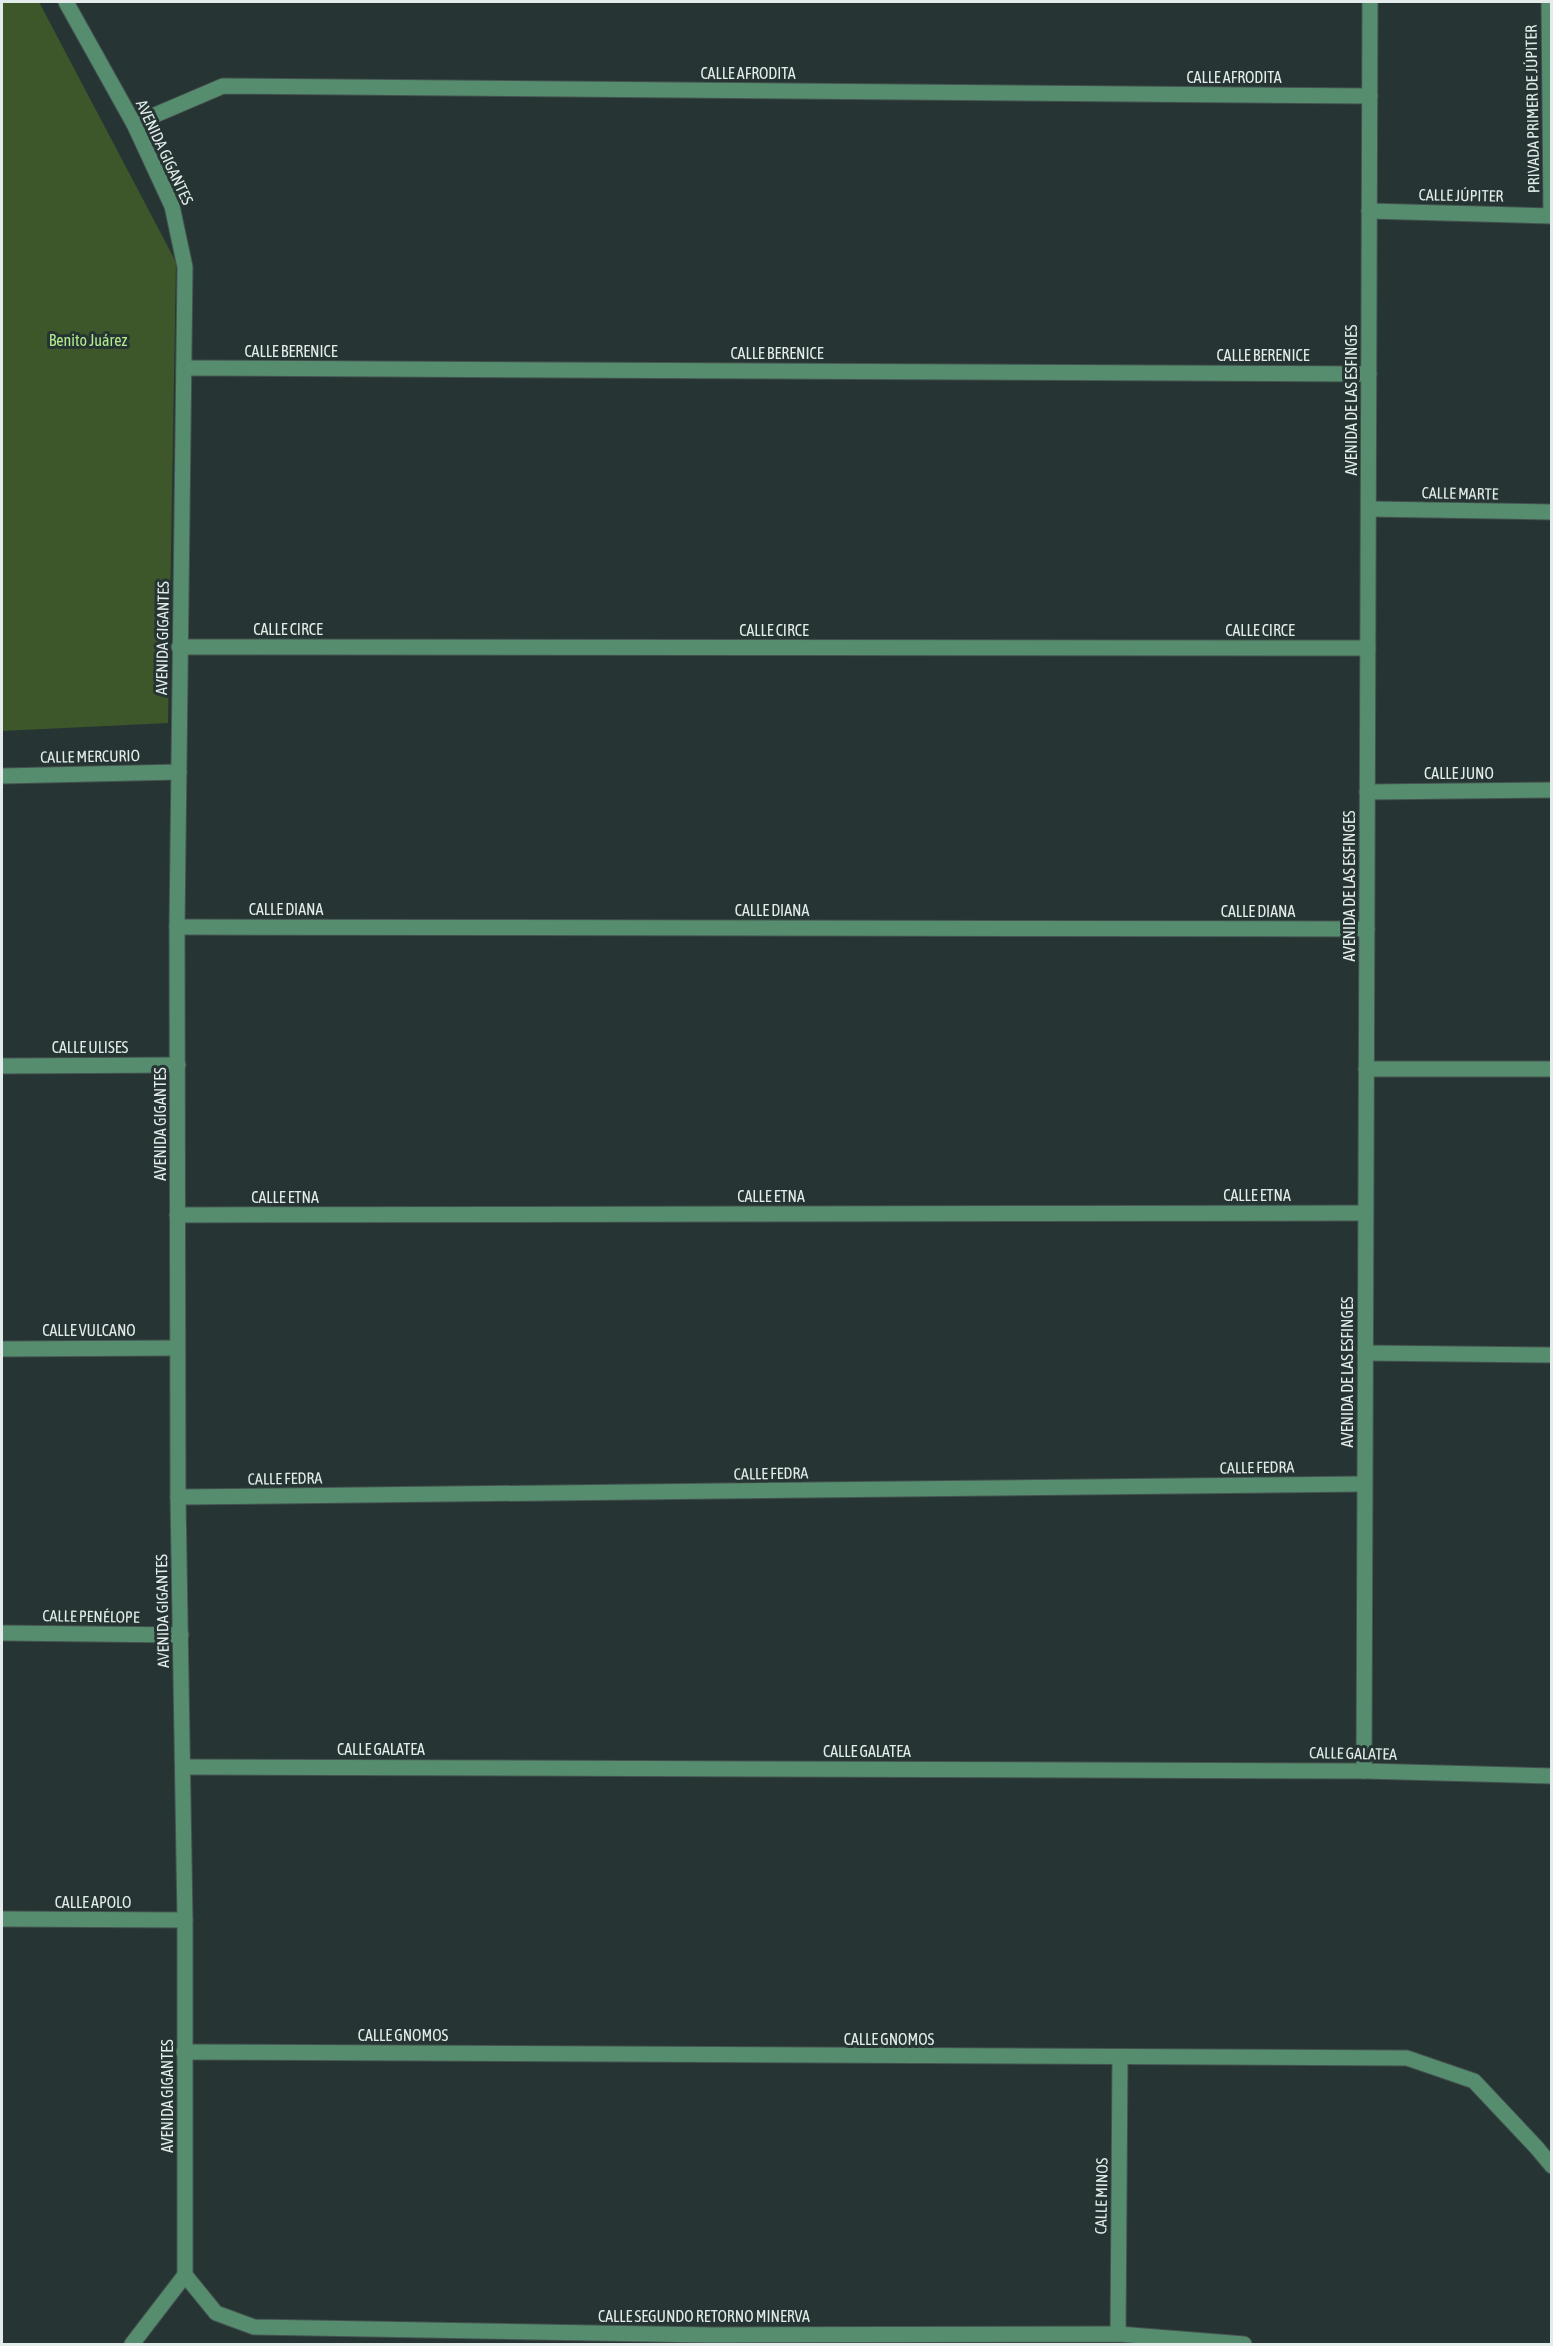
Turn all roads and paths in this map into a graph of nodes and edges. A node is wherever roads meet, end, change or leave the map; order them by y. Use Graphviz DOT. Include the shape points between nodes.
graph roads {
  1 [pos="66,2"];
  2 [pos="1370,2"];
  3 [pos="1549,2"];
  4 [pos="1370,96"];
  5 [pos="134,124"];
  6 [pos="1370,211"];
  7 [pos="1551,216"];
  8 [pos="184,368"];
  9 [pos="1369,374"];
  10 [pos="1369,509"];
  11 [pos="1551,512"];
  12 [pos="179,647"];
  13 [pos="1368,648"];
  14 [pos="179,772"];
  15 [pos="2,776"];
  16 [pos="1551,790"];
  17 [pos="1367,792"];
  18 [pos="177,927"];
  19 [pos="1367,929"];
  20 [pos="178,1065"];
  21 [pos="2,1066"];
  22 [pos="1366,1069"];
  23 [pos="1551,1069"];
  24 [pos="1365,1213"];
  25 [pos="177,1215"];
  26 [pos="177,1348"];
  27 [pos="2,1349"];
  28 [pos="1365,1353"];
  29 [pos="1551,1355"];
  30 [pos="1364,1484"];
  31 [pos="178,1497"];
  32 [pos="2,1633"];
  33 [pos="181,1635"];
  34 [pos="183,1767"];
  35 [pos="1364,1771"];
  36 [pos="1551,1776"];
  37 [pos="2,1919"];
  38 [pos="185,1920"];
  39 [pos="184,2052"];
  40 [pos="1120,2058"];
  41 [pos="1551,2166"];
  42 [pos="185,2275"];
  43 [pos="1118,2334"];
  44 [pos="710,2340"];
  45 [pos="132,2344"];
  46 [pos="1244,2344"];
  1 -- 5 [label="street, AVENIDA GIGANTES"];
  2 -- 4 [label="street, AVENIDA DE LAS ESFINGES"];
  3 -- 7 [label="street, PRIVADA PRIMER DE JÚPITER"];
  4 -- 5 [label="street, CALLE AFRODITA" via="223,86"];
  4 -- 6 [label="street, AVENIDA DE LAS ESFINGES"];
  5 -- 8 [label="street, AVENIDA GIGANTES" via="172,206 185,267"];
  6 -- 7 [label="street, CALLE JÚPITER"];
  6 -- 9 [label="street, AVENIDA DE LAS ESFINGES"];
  8 -- 9 [label="street, CALLE BERENICE"];
  8 -- 12 [label="street, AVENIDA GIGANTES"];
  9 -- 10 [label="street, AVENIDA DE LAS ESFINGES"];
  10 -- 11 [label="street, CALLE MARTE"];
  10 -- 13 [label="street, AVENIDA DE LAS ESFINGES"];
  12 -- 13 [label="street, CALLE CIRCE"];
  12 -- 14 [label="street, AVENIDA GIGANTES"];
  13 -- 17 [label="street, AVENIDA DE LAS ESFINGES"];
  14 -- 15 [label="street, CALLE MERCURIO"];
  14 -- 18 [label="street, AVENIDA GIGANTES"];
  16 -- 17 [label="street, CALLE JUNO"];
  17 -- 19 [label="street, AVENIDA DE LAS ESFINGES"];
  18 -- 19 [label="street, CALLE DIANA"];
  18 -- 20 [label="street, AVENIDA GIGANTES"];
  19 -- 22 [label="street, AVENIDA DE LAS ESFINGES"];
  20 -- 21 [label="street, CALLE ULISES"];
  20 -- 25 [label="street, AVENIDA GIGANTES"];
  22 -- 23 [label="street"];
  22 -- 24 [label="street, AVENIDA DE LAS ESFINGES"];
  24 -- 25 [label="street, CALLE ETNA"];
  24 -- 28 [label="street, AVENIDA DE LAS ESFINGES"];
  25 -- 26 [label="street, AVENIDA GIGANTES"];
  26 -- 27 [label="street, CALLE VULCANO"];
  26 -- 31 [label="street, AVENIDA GIGANTES"];
  28 -- 29 [label="street"];
  28 -- 30 [label="street, AVENIDA DE LAS ESFINGES"];
  30 -- 31 [label="street, CALLE FEDRA"];
  30 -- 35 [label="street, AVENIDA DE LAS ESFINGES"];
  31 -- 33 [label="street, AVENIDA GIGANTES"];
  32 -- 33 [label="street, CALLE PENÉLOPE"];
  33 -- 34 [label="street, AVENIDA GIGANTES"];
  34 -- 35 [label="street, CALLE GALATEA"];
  34 -- 38 [label="street, AVENIDA GIGANTES"];
  35 -- 36 [label="street, CALLE GALATEA"];
  37 -- 38 [label="street, CALLE APOLO"];
  38 -- 39 [label="street, AVENIDA GIGANTES"];
  39 -- 40 [label="street, CALLE GNOMOS"];
  39 -- 42 [label="street, AVENIDA GIGANTES"];
  40 -- 41 [label="street, CALLE GNOMOS" via="1407,2058 1474,2081"];
  40 -- 43 [label="street, CALLE MINOS"];
  42 -- 44 [label="street, CALLE SEGUNDO RETORNO MINERVA" via="216,2313 254,2328"];
  42 -- 45 [label="street"];
  43 -- 44 [label="street, CALLE SEGUNDO RETORNO MINERVA"];
  43 -- 46 [label="street, CALLE SEGUNDO RETORNO MINERVA"];
}
